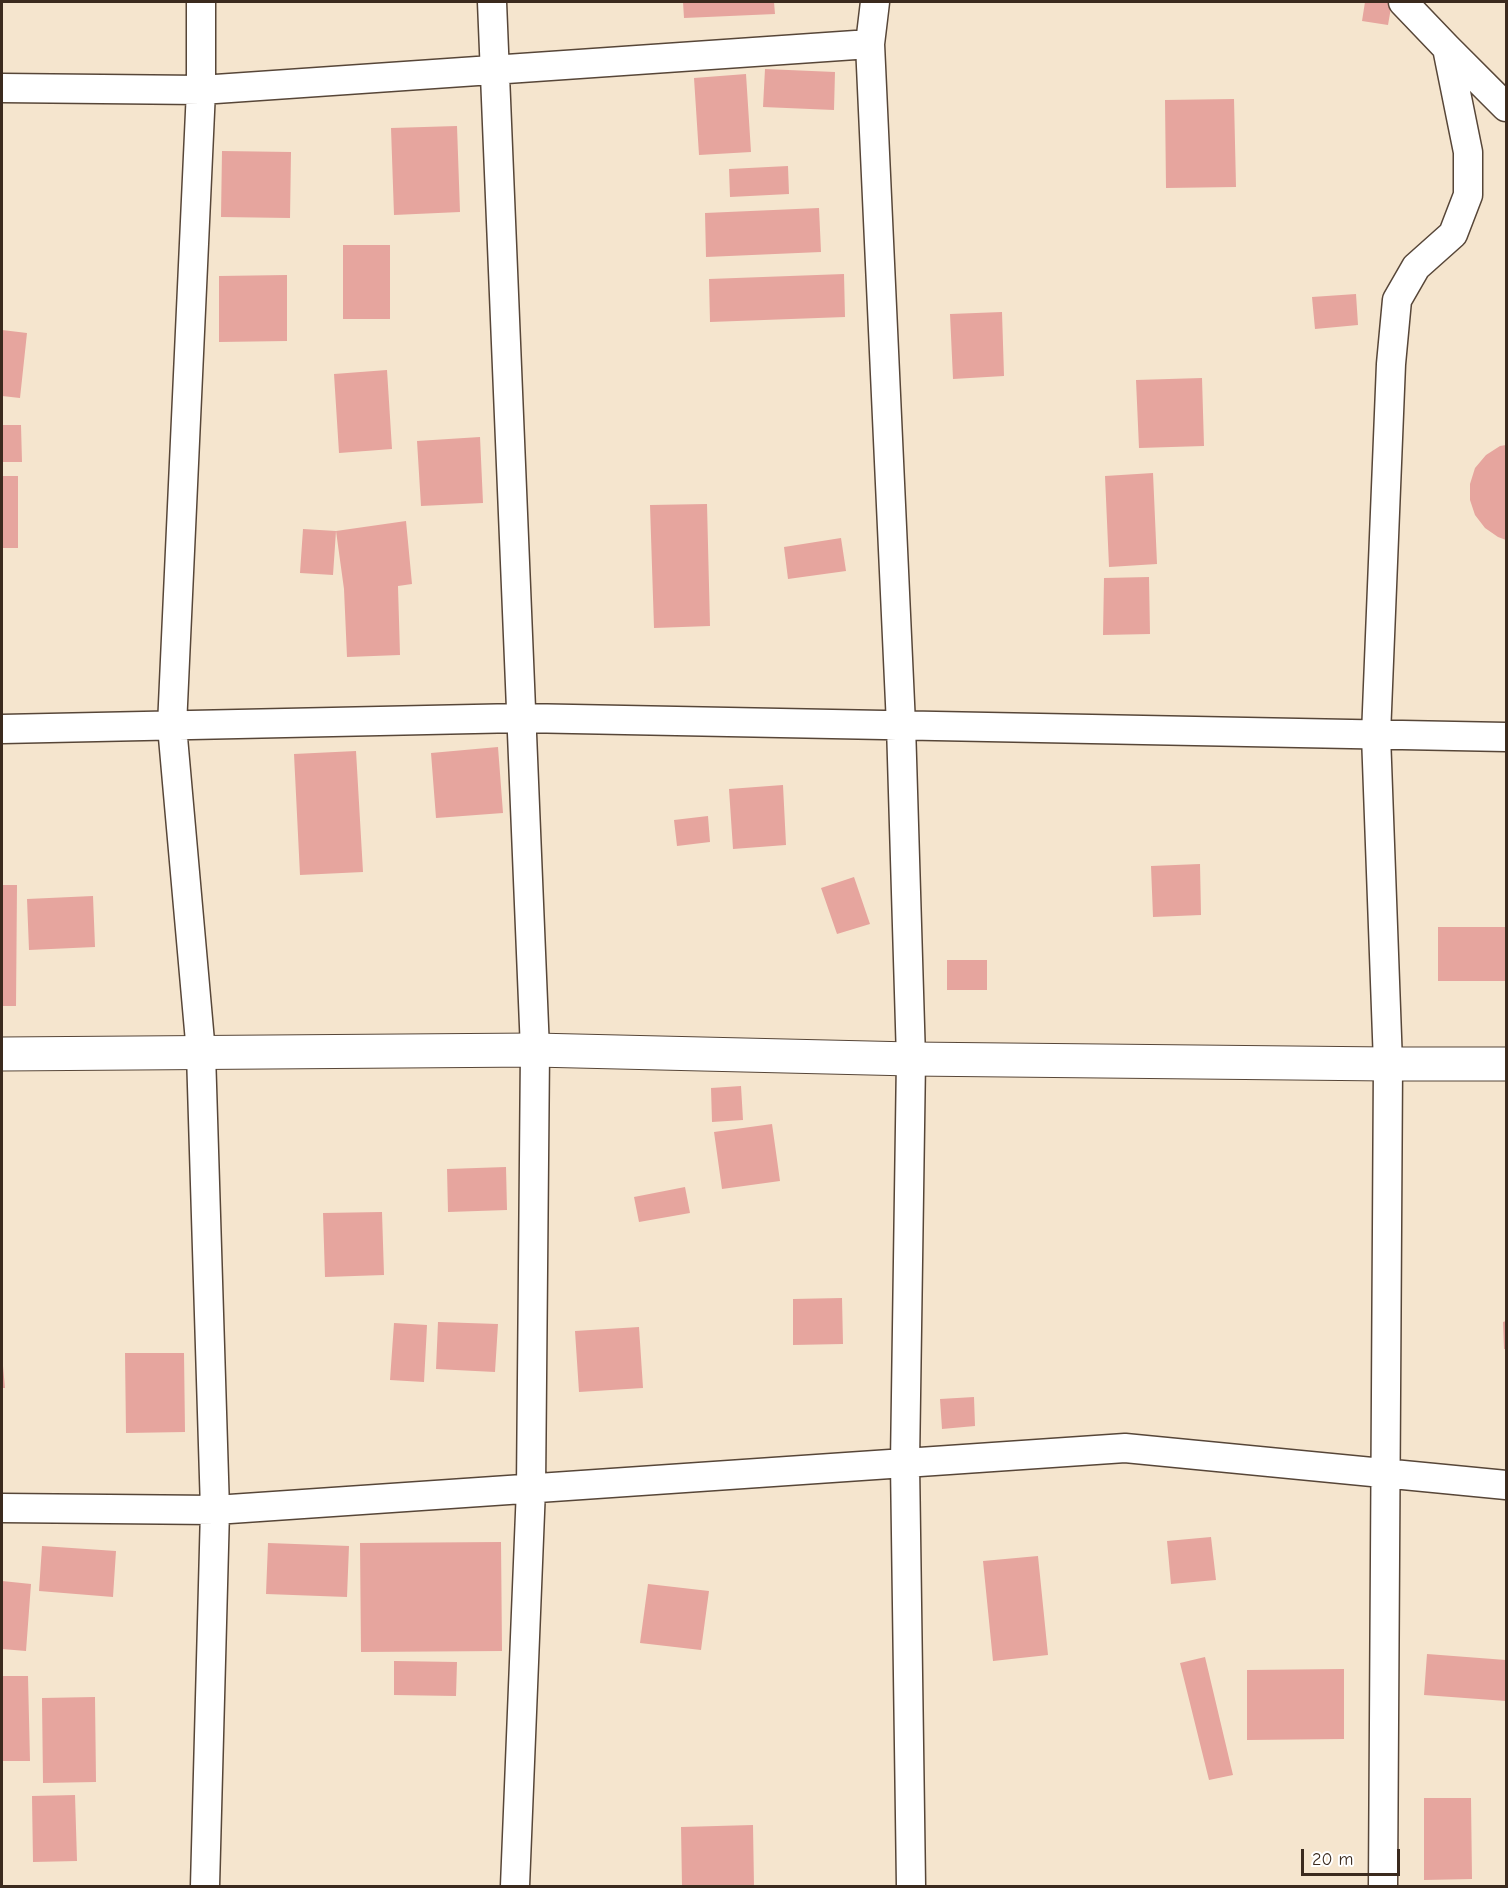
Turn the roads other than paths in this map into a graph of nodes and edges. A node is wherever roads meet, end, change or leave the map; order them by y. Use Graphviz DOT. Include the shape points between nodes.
graph roads {
  1 [pos="201,2"];
  2 [pos="492,2"];
  3 [pos="876,2"];
  4 [pos="1403,2"];
  5 [pos="870,44"];
  6 [pos="1447,48"];
  7 [pos="495,71"];
  8 [pos="2,88"];
  9 [pos="201,90"];
  10 [pos="1506,107"];
  11 [pos="521,718"];
  12 [pos="901,725"];
  13 [pos="172,726"];
  14 [pos="2,729"];
  15 [pos="1376,735"];
  16 [pos="1506,738"];
  17 [pos="535,1050"];
  18 [pos="201,1053"];
  19 [pos="2,1054"];
  20 [pos="912,1059"];
  21 [pos="1388,1064"];
  22 [pos="1506,1064"];
  23 [pos="905,1463"];
  24 [pos="1385,1473"];
  25 [pos="1506,1485"];
  26 [pos="531,1488"];
  27 [pos="2,1508"];
  28 [pos="215,1509"];
  29 [pos="205,1887"];
  30 [pos="515,1887"];
  31 [pos="911,1887"];
  32 [pos="1383,1887"];
  1 -- 9 [label="street"];
  2 -- 7 [label="street"];
  3 -- 5 [label="street"];
  4 -- 6 [label="street"];
  5 -- 7 [label="street"];
  5 -- 12 [label="street"];
  6 -- 10 [label="street"];
  6 -- 15 [label="street" via="1468,152 1468,195 1453,234 1416,267 1397,300 1390,376"];
  7 -- 9 [label="street"];
  7 -- 11 [label="street"];
  8 -- 9 [label="street"];
  9 -- 13 [label="street"];
  11 -- 12 [label="street"];
  11 -- 13 [label="street"];
  11 -- 17 [label="street"];
  12 -- 15 [label="street"];
  12 -- 20 [label="street"];
  13 -- 14 [label="street"];
  13 -- 18 [label="street"];
  15 -- 16 [label="street"];
  15 -- 21 [label="street"];
  17 -- 18 [label="street"];
  17 -- 20 [label="street"];
  17 -- 26 [label="street"];
  18 -- 19 [label="street"];
  18 -- 28 [label="street"];
  20 -- 21 [label="street"];
  20 -- 23 [label="street"];
  21 -- 22 [label="street"];
  21 -- 24 [label="street"];
  23 -- 24 [label="street" via="1125,1448"];
  23 -- 26 [label="street"];
  23 -- 31 [label="street"];
  24 -- 25 [label="street"];
  24 -- 32 [label="street"];
  26 -- 28 [label="street"];
  26 -- 30 [label="street"];
  27 -- 28 [label="street"];
  28 -- 29 [label="street"];
}
